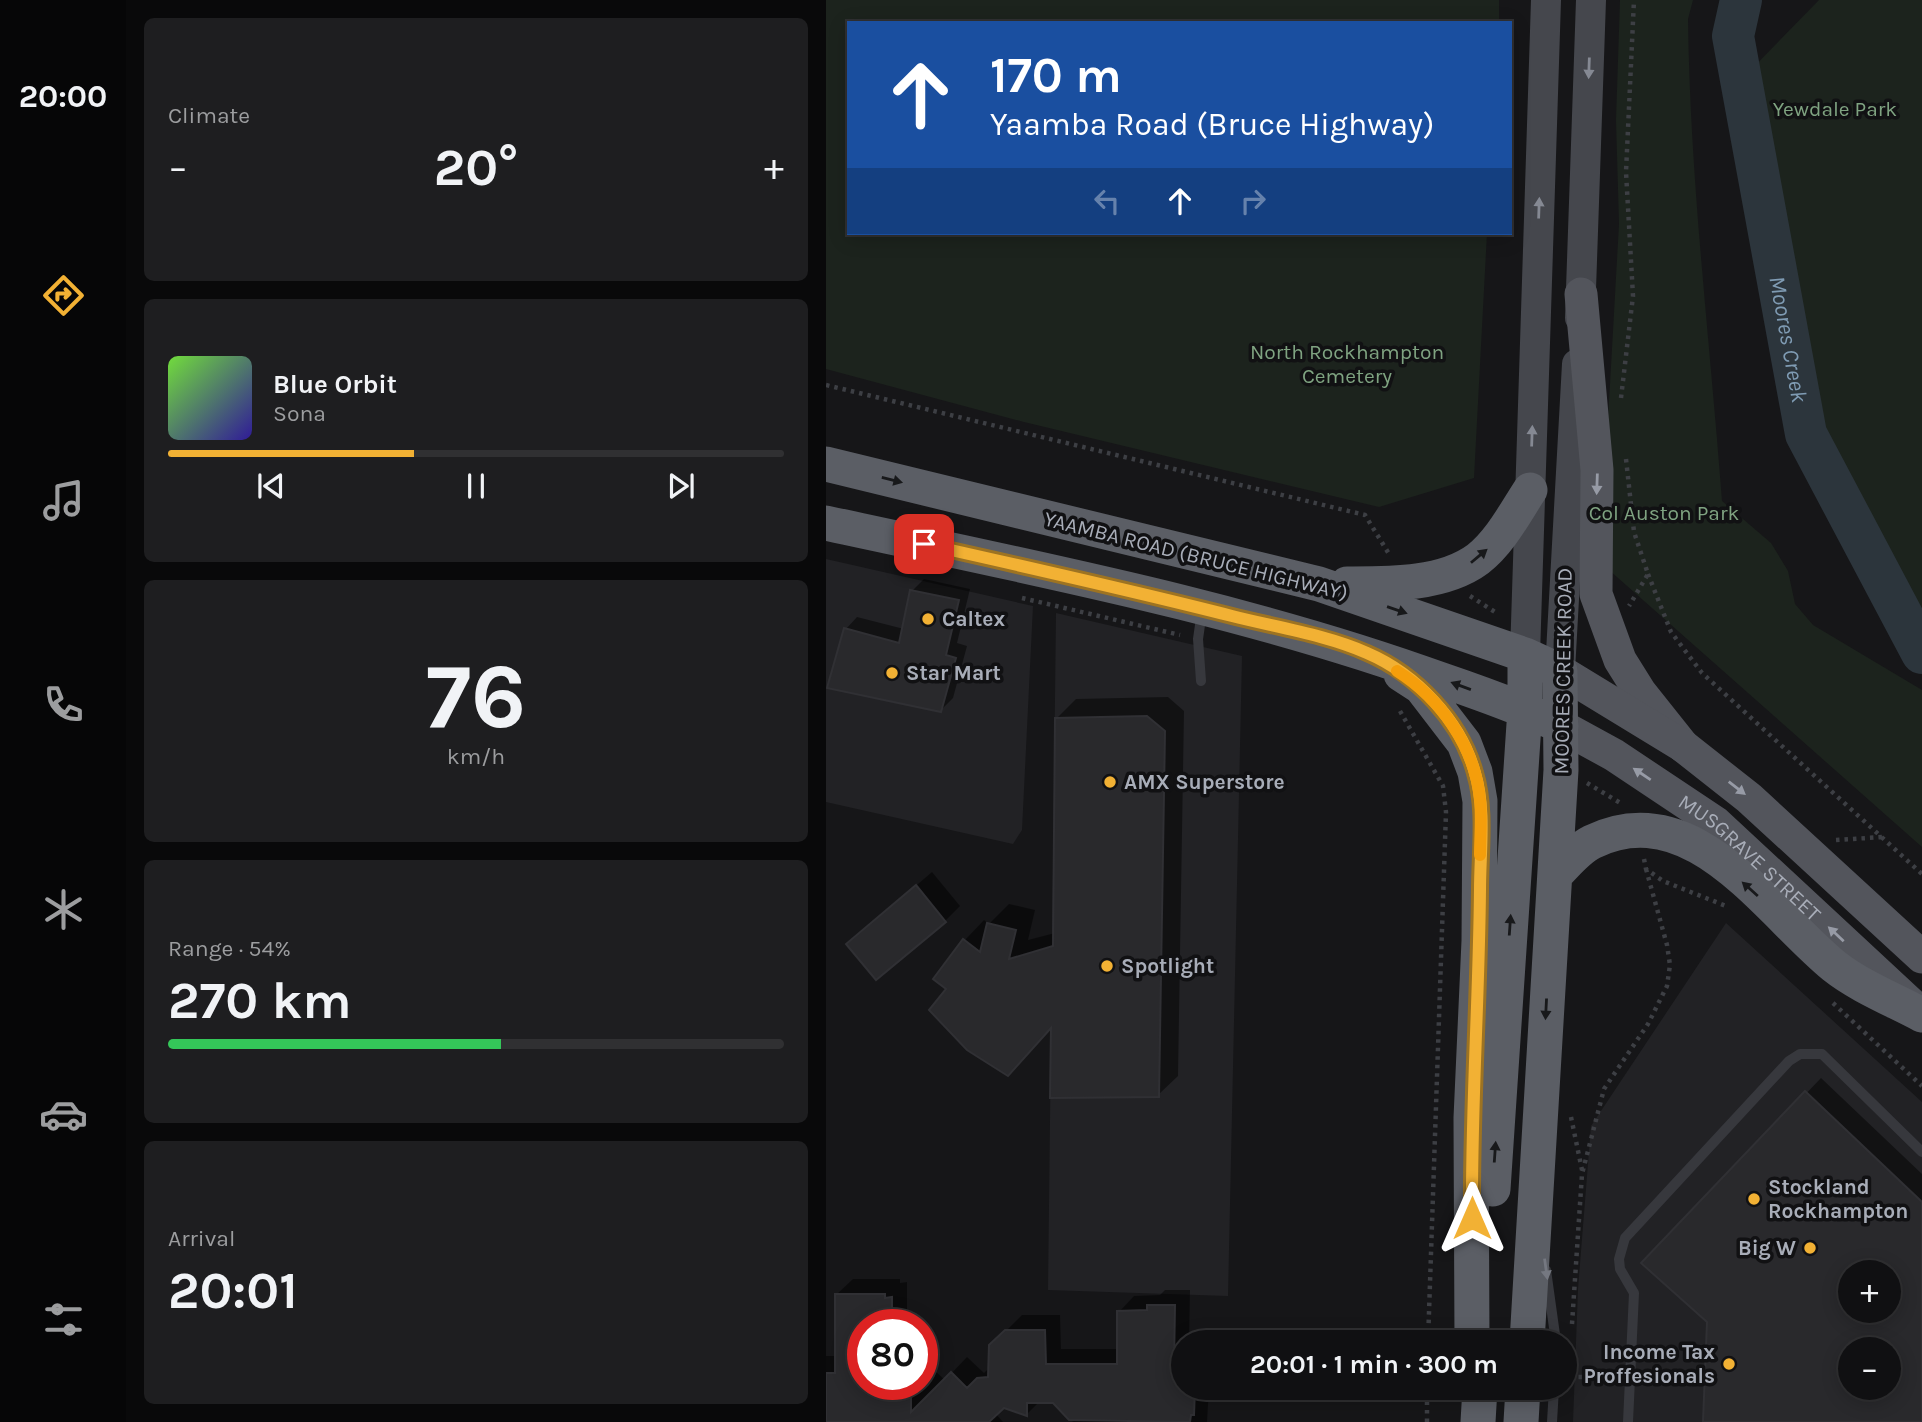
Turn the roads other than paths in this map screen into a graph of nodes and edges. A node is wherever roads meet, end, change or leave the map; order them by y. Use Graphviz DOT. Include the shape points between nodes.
graph roads {
  1 [pos="1546,0"];
  2 [pos="1591,0"];
  3 [pos="1581,294"];
  4 [pos="826,464"];
  5 [pos="1530,490"];
  6 [pos="826,523"];
  7 [pos="1319,584"];
  8 [pos="1200,624"];
  9 [pos="1368,653"];
  10 [pos="1525,654"];
  11 [pos="1560,671"];
  12 [pos="1201,681"];
  13 [pos="1525,709"];
  14 [pos="1561,726"];
  15 [pos="1683,746"];
  16 [pos="1556,874"];
  17 [pos="1922,957"];
  18 [pos="1922,1014"];
  19 [pos="1922,1152"];
  20 [pos="1537,1201"];
  21 [pos="1472,1330"];
  22 [pos="1484,1330"];
  23 [pos="1528,1330"];
  24 [pos="1554,1330"];
  25 [pos="1474,1400"];
  26 [pos="1478,1400"];
  27 [pos="1522,1400"];
  28 [pos="1553,1400"];
  29 [pos="1475,1422"];
  30 [pos="1521,1422"];
  31 [pos="1552,1422"];
  32 [pos="1628,1422"];
  5 -- 1 [label="main road, MOORES CREEK ROAD, one-way"];
  2 -- 3 [label="main road, MOORES CREEK ROAD, one-way"];
  3 -- 11 [label="main road, MOORES CREEK ROAD"];
  3 -- 15 [label="main road, one-way" via="1597,470 1596,594 1620,660"];
  4 -- 7 [label="highway, YAAMBA ROAD (BRUCE HIGHWAY), one-way"];
  7 -- 5 [label="highway, one-way" via="1391,584 1461,570 1493,543"];
  5 -- 10 [label="main road, MOORES CREEK ROAD"];
  6 -- 8 [label="highway"];
  7 -- 10 [label="highway, YAAMBA ROAD (BRUCE HIGHWAY), one-way"];
  8 -- 9 [label="highway"];
  8 -- 12 [label="lane"];
  13 -- 9 [label="highway, one-way"];
  9 -- 21 [label="highway" via="1422,687 1443,711 1464,743 1480,801 1471,1118"];
  10 -- 11 [label="highway, YAAMBA ROAD (BRUCE HIGHWAY)"];
  10 -- 13 [label="highway, MOORES CREEK ROAD"];
  11 -- 14 [label="highway, MOORES CREEK ROAD"];
  11 -- 15 [label="main road, MUSGRAVE STREET"];
  13 -- 14 [label="highway"];
  22 -- 13 [label="highway, MOORES CREEK ROAD, one-way"];
  14 -- 16 [label="highway, MOORES CREEK ROAD"];
  18 -- 14 [label="main road, MUSGRAVE STREET, one-way" via="1716,823 1614,755"];
  15 -- 17 [label="main road, MUSGRAVE STREET, one-way" via="1801,843"];
  18 -- 16 [label="highway, one-way" via="1836,967 1710,853 1675,834 1636,830 1591,842"];
  16 -- 20 [label="highway, MOORES CREEK ROAD, one-way"];
  19 -- 32 [label="lane" via="1822,1054 1800,1054 1789,1061 1620,1248 1620,1269 1634,1293"];
  20 -- 23 [label="highway, MOORES CREEK ROAD"];
  20 -- 24 [label="lane, one-way"];
  25 -- 29 [label="highway"];
  26 -- 29 [label="highway"];
  27 -- 30 [label="highway"];
  28 -- 31 [label="lane"];
}
